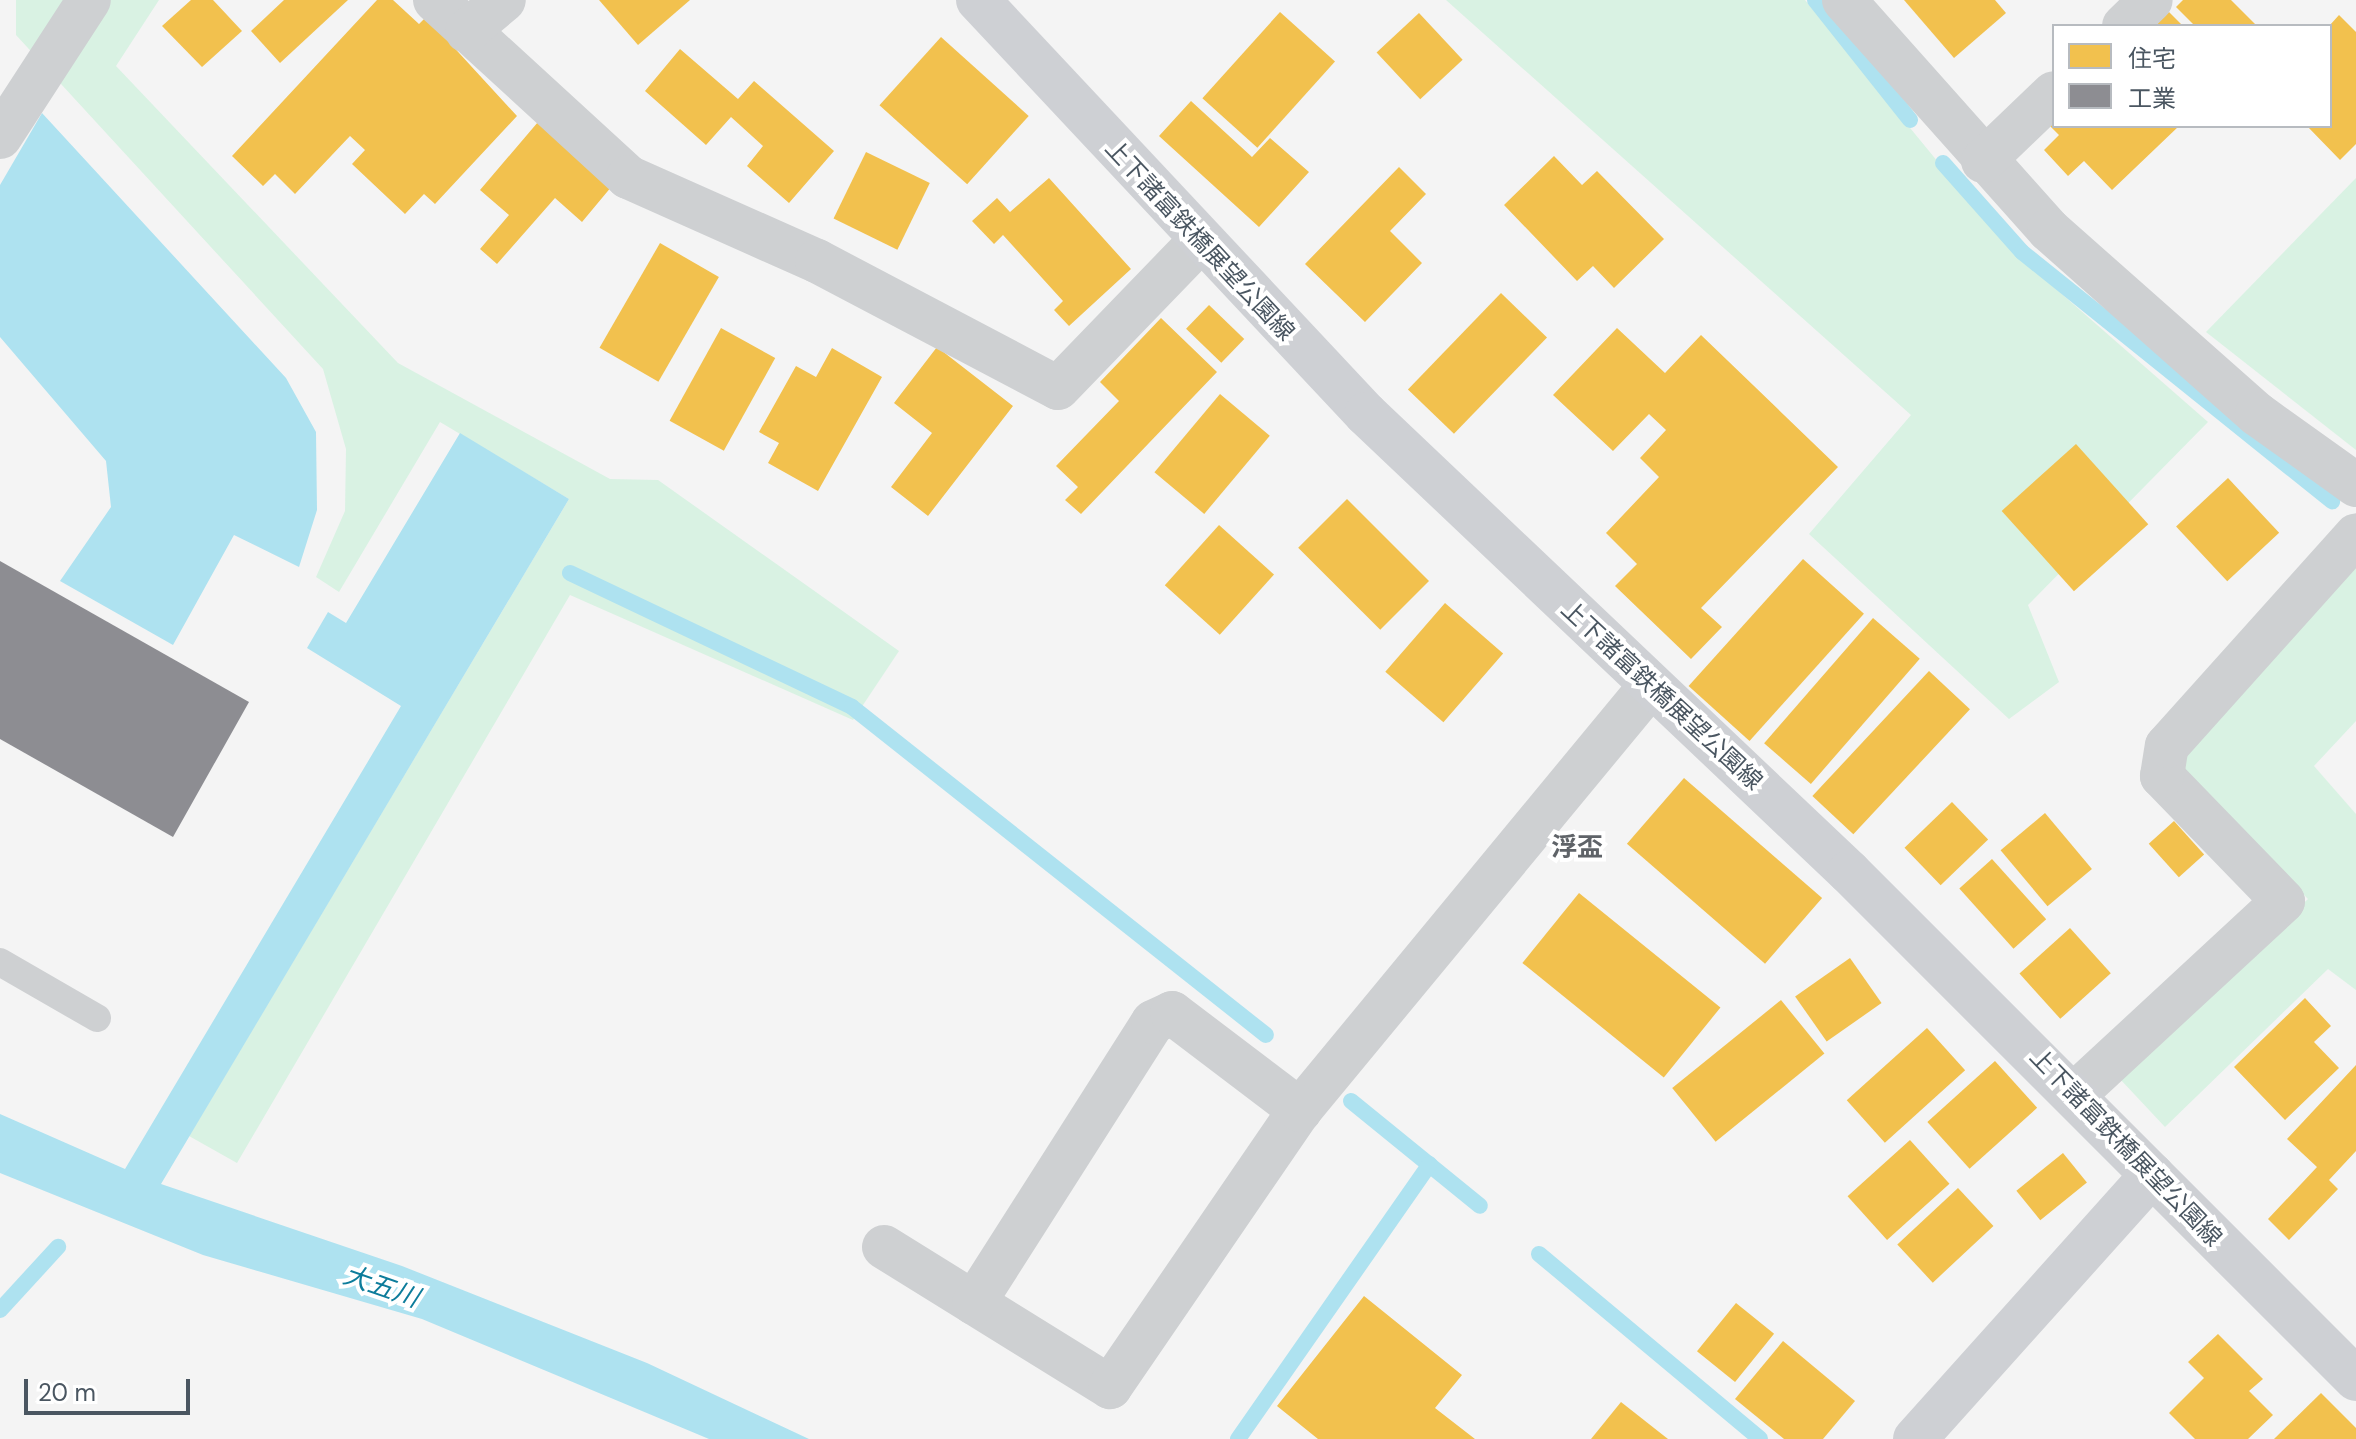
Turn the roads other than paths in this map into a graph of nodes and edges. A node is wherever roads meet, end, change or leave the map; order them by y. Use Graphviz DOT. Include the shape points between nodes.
graph roads {
  1 [pos="89,0"];
  2 [pos="435,0"];
  3 [pos="504,0"];
  4 [pos="978,0"];
  5 [pos="1844,0"];
  6 [pos="2151,0"];
  7 [pos="2126,24"];
  8 [pos="467,31"];
  9 [pos="2052,95"];
  10 [pos="0,137"];
  11 [pos="1983,161"];
  12 [pos="1199,242"];
  13 [pos="2356,485"];
  14 [pos="2356,535"];
  15 [pos="1651,685"];
  16 [pos="0,962"];
  17 [pos="97,1018"];
  18 [pos="2076,1093"];
  19 [pos="1300,1110"];
  20 [pos="2152,1175"];
  21 [pos="884,1247"];
  22 [pos="974,1303"];
  23 [pos="2356,1379"];
  24 [pos="1915,1439"];
  1 -- 10 [label="street"];
  2 -- 8 [label="street"];
  3 -- 8 [label="street"];
  4 -- 12 [label="street, 上下諸富鉄橋展望公園線"];
  5 -- 11 [label="street"];
  6 -- 7 [label="street"];
  8 -- 12 [label="street" via="628,177 817,261 1058,388"];
  9 -- 11 [label="street"];
  11 -- 13 [label="street" via="2257,414"];
  12 -- 15 [label="street, 上下諸富鉄橋展望公園線" via="1366,414"];
  14 -- 18 [label="street" via="2167,746 2162,776 2283,901"];
  15 -- 18 [label="street, 上下諸富鉄橋展望公園線"];
  15 -- 19 [label="street"];
  16 -- 17 [label="lane"];
  18 -- 20 [label="street, 上下諸富鉄橋展望公園線"];
  19 -- 22 [label="street" via="1110,1387"];
  19 -- 22 [label="street" via="1172,1013 1153,1022"];
  20 -- 23 [label="street, 上下諸富鉄橋展望公園線"];
  20 -- 24 [label="street"];
  21 -- 22 [label="street"];
}
